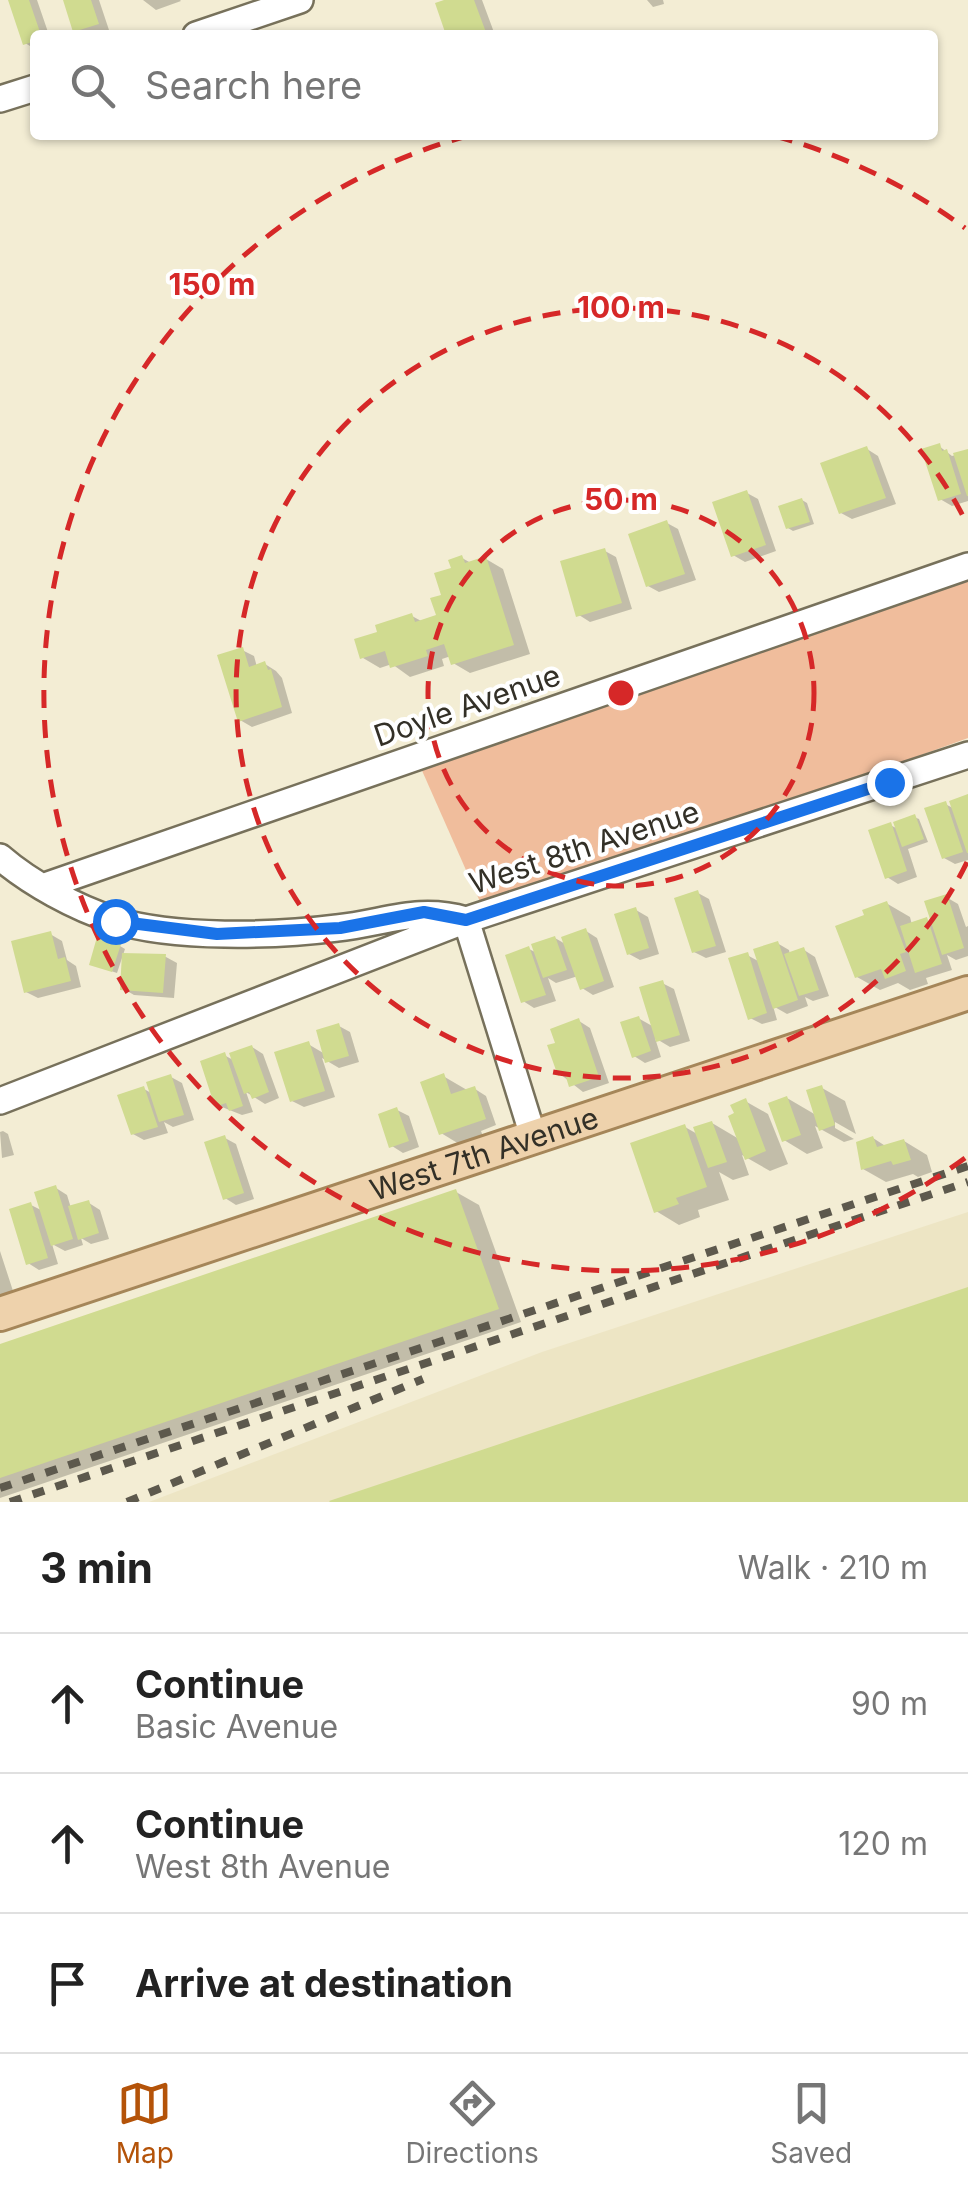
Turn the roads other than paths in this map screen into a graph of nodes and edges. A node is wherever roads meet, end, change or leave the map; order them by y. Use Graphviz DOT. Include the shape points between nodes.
graph roads {
  1 [pos="300,0"];
  2 [pos="212,28"];
  3 [pos="30,90"];
  4 [pos="0,99"];
  5 [pos="968,566"];
  6 [pos="968,755"];
  7 [pos="0,857"];
  8 [pos="45,886"];
  9 [pos="466,920"];
  10 [pos="968,993"];
  11 [pos="40,1087"];
  12 [pos="0,1091"];
  13 [pos="0,1102"];
  14 [pos="534,1139"];
  15 [pos="0,1314"];
  1 -- 2 [label="street"];
  3 -- 4 [label="street"];
  5 -- 8 [label="street, Doyle Avenue"];
  6 -- 9 [label="street, West 8th Avenue"];
  7 -- 8 [label="street"];
  8 -- 9 [label="street" via="115,921 217,934 340,928 424,912"];
  9 -- 11 [label="street, West 8th Avenue"];
  9 -- 14 [label="street"];
  10 -- 14 [label="main road, West 7th Avenue"];
  11 -- 12 [label="street"];
  11 -- 13 [label="street, West 8th Avenue"];
  14 -- 15 [label="main road, West 7th Avenue"];
}
